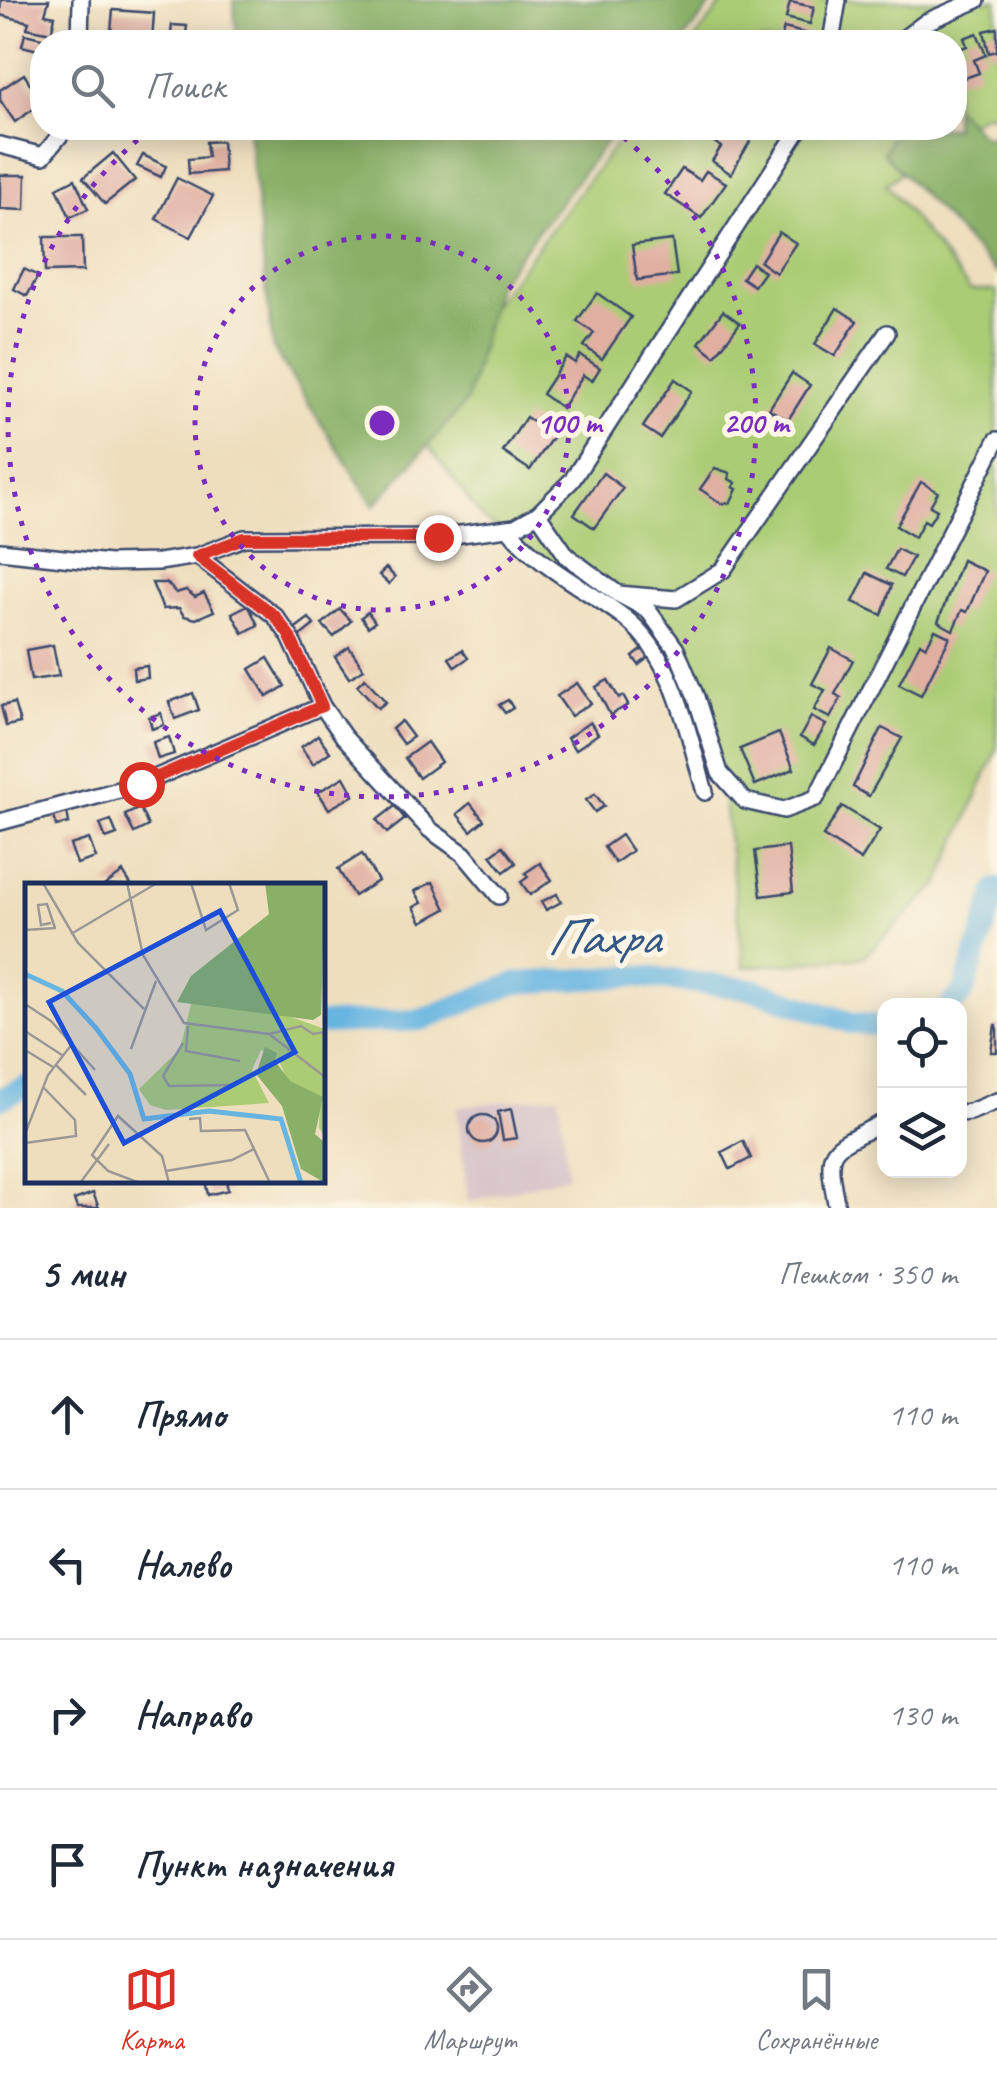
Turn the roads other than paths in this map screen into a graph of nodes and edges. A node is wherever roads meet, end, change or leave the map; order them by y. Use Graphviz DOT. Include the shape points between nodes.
graph roads {
  1 [pos="81,0"];
  2 [pos="838,0"];
  3 [pos="977,0"];
  4 [pos="80,30"];
  5 [pos="833,30"];
  6 [pos="915,30"];
  7 [pos="56,140"];
  8 [pos="792,140"];
  9 [pos="0,145"];
  10 [pos="887,333"];
  11 [pos="997,440"];
  12 [pos="538,514"];
  13 [pos="508,528"];
  14 [pos="0,552"];
  15 [pos="197,556"];
  16 [pos="618,594"];
  17 [pos="322,706"];
  18 [pos="705,792"];
  19 [pos="0,822"];
  20 [pos="500,896"];
  21 [pos="997,1101"];
  22 [pos="967,1112"];
  23 [pos="877,1126"];
  24 [pos="838,1208"];
  1 -- 4 [label="street"];
  2 -- 5 [label="street"];
  3 -- 6 [label="street"];
  7 -- 9 [label="street" via="43,156"];
  8 -- 12 [label="street" via="572,480"];
  10 -- 16 [label="street" via="723,570 676,598"];
  11 -- 16 [label="street" via="816,798 784,810 745,800 720,773 676,649 648,610"];
  12 -- 13 [label="street"];
  12 -- 16 [label="street" via="568,556"];
  13 -- 15 [label="street" via="438,537 244,538"];
  13 -- 18 [label="street" via="525,550 629,621 658,658"];
  14 -- 15 [label="street" via="109,562"];
  15 -- 17 [label="street" via="275,616"];
  17 -- 19 [label="street" via="141,784"];
  17 -- 20 [label="street" via="376,773"];
  21 -- 22 [label="street"];
  23 -- 24 [label="street" via="836,1147 828,1164"];
}
